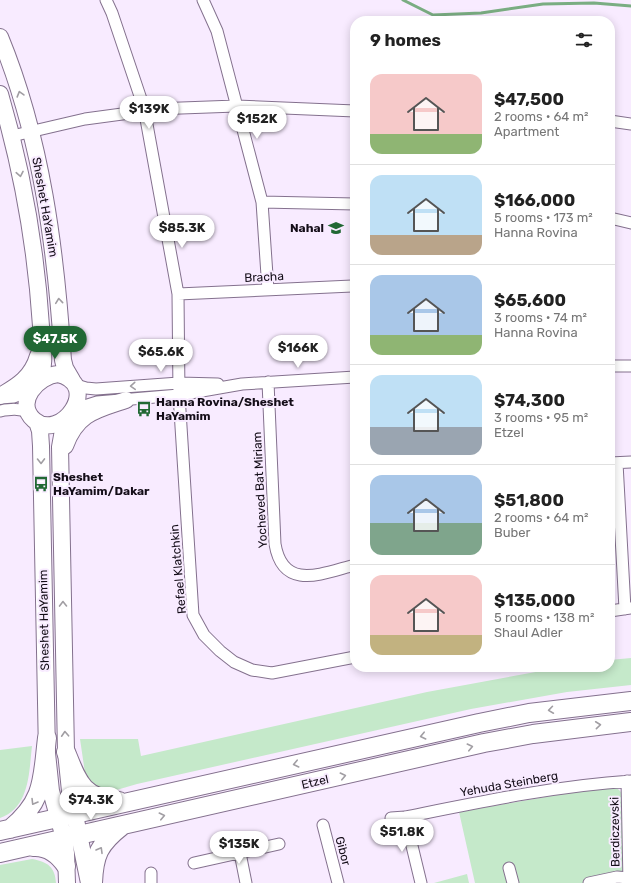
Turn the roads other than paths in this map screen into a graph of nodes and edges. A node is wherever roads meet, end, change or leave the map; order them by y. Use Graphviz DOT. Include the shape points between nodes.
graph roads {
  1 [pos="106,0"];
  2 [pos="203,0"];
  3 [pos="0,37"];
  4 [pos="0,94"];
  5 [pos="142,102"];
  6 [pos="236,106"];
  7 [pos="154,109"];
  8 [pos="350,111"];
  9 [pos="137,112"];
  10 [pos="146,119"];
  11 [pos="615,122"];
  12 [pos="631,124"];
  13 [pos="31,131"];
  14 [pos="12,136"];
  15 [pos="262,202"];
  16 [pos="350,204"];
  17 [pos="615,219"];
  18 [pos="631,223"];
  19 [pos="350,286"];
  20 [pos="268,290"];
  21 [pos="178,294"];
  22 [pos="42,344"];
  23 [pos="615,366"];
  24 [pos="631,366"];
  25 [pos="350,377"];
  26 [pos="268,382"];
  27 [pos="74,383"];
  28 [pos="179,383"];
  29 [pos="242,384"];
  30 [pos="35,386"];
  31 [pos="179,395"];
  32 [pos="0,397"];
  33 [pos="126,400"];
  34 [pos="0,411"];
  35 [pos="67,416"];
  36 [pos="33,418"];
  37 [pos="631,462"];
  38 [pos="615,463"];
  39 [pos="60,473"];
  40 [pos="615,482"];
  41 [pos="350,566"];
  42 [pos="628,609"];
  43 [pos="615,610"];
  44 [pos="350,657"];
  45 [pos="631,701"];
  46 [pos="631,722"];
  47 [pos="47,738"];
  48 [pos="66,752"];
  49 [pos="629,781"];
  50 [pos="130,802"];
  51 [pos="66,816"];
  52 [pos="405,817"];
  53 [pos="391,818"];
  54 [pos="124,825"];
  55 [pos="323,825"];
  56 [pos="5,830"];
  57 [pos="72,837"];
  58 [pos="279,844"];
  59 [pos="24,847"];
  60 [pos="0,853"];
  61 [pos="240,853"];
  62 [pos="194,863"];
  63 [pos="509,868"];
  64 [pos="67,875"];
  65 [pos="629,880"];
  66 [pos="89,883"];
  67 [pos="93,883"];
  68 [pos="246,883"];
  69 [pos="338,883"];
  70 [pos="421,883"];
  71 [pos="513,883"];
  72 [pos="589,883"];
  1 -- 5 [label="street"];
  2 -- 6 [label="street" via="217,31"];
  13 -- 3 [label="main road, Sheshet HaYamim, one-way" via="14,72"];
  4 -- 14 [label="main road, Sheshet HaYamim"];
  5 -- 7 [label="street" via="150,103"];
  5 -- 9 [label="street"];
  6 -- 7 [label="street"];
  6 -- 8 [label="street"];
  6 -- 15 [label="street"];
  7 -- 10 [label="street" via="151,117"];
  9 -- 10 [label="street" via="141,118"];
  9 -- 13 [label="street" via="85,119"];
  10 -- 21 [label="street, Refael Klatchkin"];
  11 -- 12 [label="street"];
  13 -- 14 [label="street"];
  27 -- 13 [label="main road, Sheshet HaYamim, one-way" via="63,360 54,258"];
  14 -- 22 [label="main road, Sheshet HaYamim, one-way" via="33,254"];
  15 -- 16 [label="street"];
  15 -- 20 [label="street"];
  17 -- 18 [label="street"];
  19 -- 20 [label="street, Bracha"];
  20 -- 21 [label="street, Bracha"];
  21 -- 28 [label="street, Refael Klatchkin"];
  22 -- 30 [label="main road, Sheshet HaYamim" via="43,373"];
  22 -- 32 [label="main road" via="31,373 24,381"];
  23 -- 24 [label="street"];
  25 -- 26 [label="street"];
  26 -- 29 [label="street"];
  26 -- 41 [label="street, Yocheved Bat Miriam" via="275,544 280,563 287,571 306,576"];
  28 -- 27 [label="street, one-way" via="96,389"];
  27 -- 30 [label="main road" via="58,374 51,375"];
  27 -- 35 [label="main road" via="78,396"];
  28 -- 29 [label="street"];
  28 -- 31 [label="street, Refael Klatchkin"];
  29 -- 31 [label="street"];
  30 -- 32 [label="street" via="14,397"];
  30 -- 36 [label="main road" via="26,404"];
  31 -- 33 [label="street"];
  31 -- 44 [label="street, Refael Klatchkin" via="193,615 204,635 234,662 252,670 272,673"];
  33 -- 35 [label="street" via="97,402"];
  33 -- 39 [label="main road" via="100,409 78,422 64,449"];
  34 -- 36 [label="street" via="22,410"];
  35 -- 36 [label="main road" via="59,423 51,425 45,425"];
  35 -- 39 [label="main road, Sheshet HaYamim" via="60,446"];
  36 -- 47 [label="main road, Sheshet HaYamim, one-way" via="40,432 41,446"];
  37 -- 38 [label="street"];
  48 -- 39 [label="main road, Sheshet HaYamim, one-way"];
  40 -- 42 [label="street"];
  42 -- 43 [label="street"];
  45 -- 50 [label="main road, Etzel, one-way" via="529,713 479,723"];
  54 -- 46 [label="main road, Etzel, one-way" via="533,734"];
  47 -- 51 [label="main road, Sheshet HaYamim" via="49,776"];
  47 -- 56 [label="main road, one-way" via="39,793 21,820"];
  48 -- 50 [label="main road" via="81,786 87,791 108,800"];
  48 -- 51 [label="main road, Sheshet HaYamim" via="70,791"];
  49 -- 52 [label="street, Yehuda Steinberg" via="534,792"];
  49 -- 65 [label="street, Berdiczevski"];
  50 -- 51 [label="main road, Etzel"];
  51 -- 56 [label="main road, Etzel"];
  51 -- 57 [label="main road"];
  52 -- 53 [label="street, Yehuda Steinberg"];
  52 -- 70 [label="street"];
  54 -- 57 [label="main road, Etzel"];
  67 -- 54 [label="main road, one-way" via="95,859 100,848 109,836"];
  55 -- 69 [label="street, Gibor"];
  57 -- 59 [label="main road, Etzel"];
  57 -- 64 [label="main road"];
  57 -- 66 [label="main road"];
  58 -- 61 [label="street"];
  59 -- 60 [label="main road, Etzel"];
  59 -- 64 [label="main road" via="40,846 51,850 60,856"];
  61 -- 62 [label="street"];
  61 -- 68 [label="street"];
  63 -- 71 [label="street"];
  65 -- 72 [label="street" via="616,877"];
}
